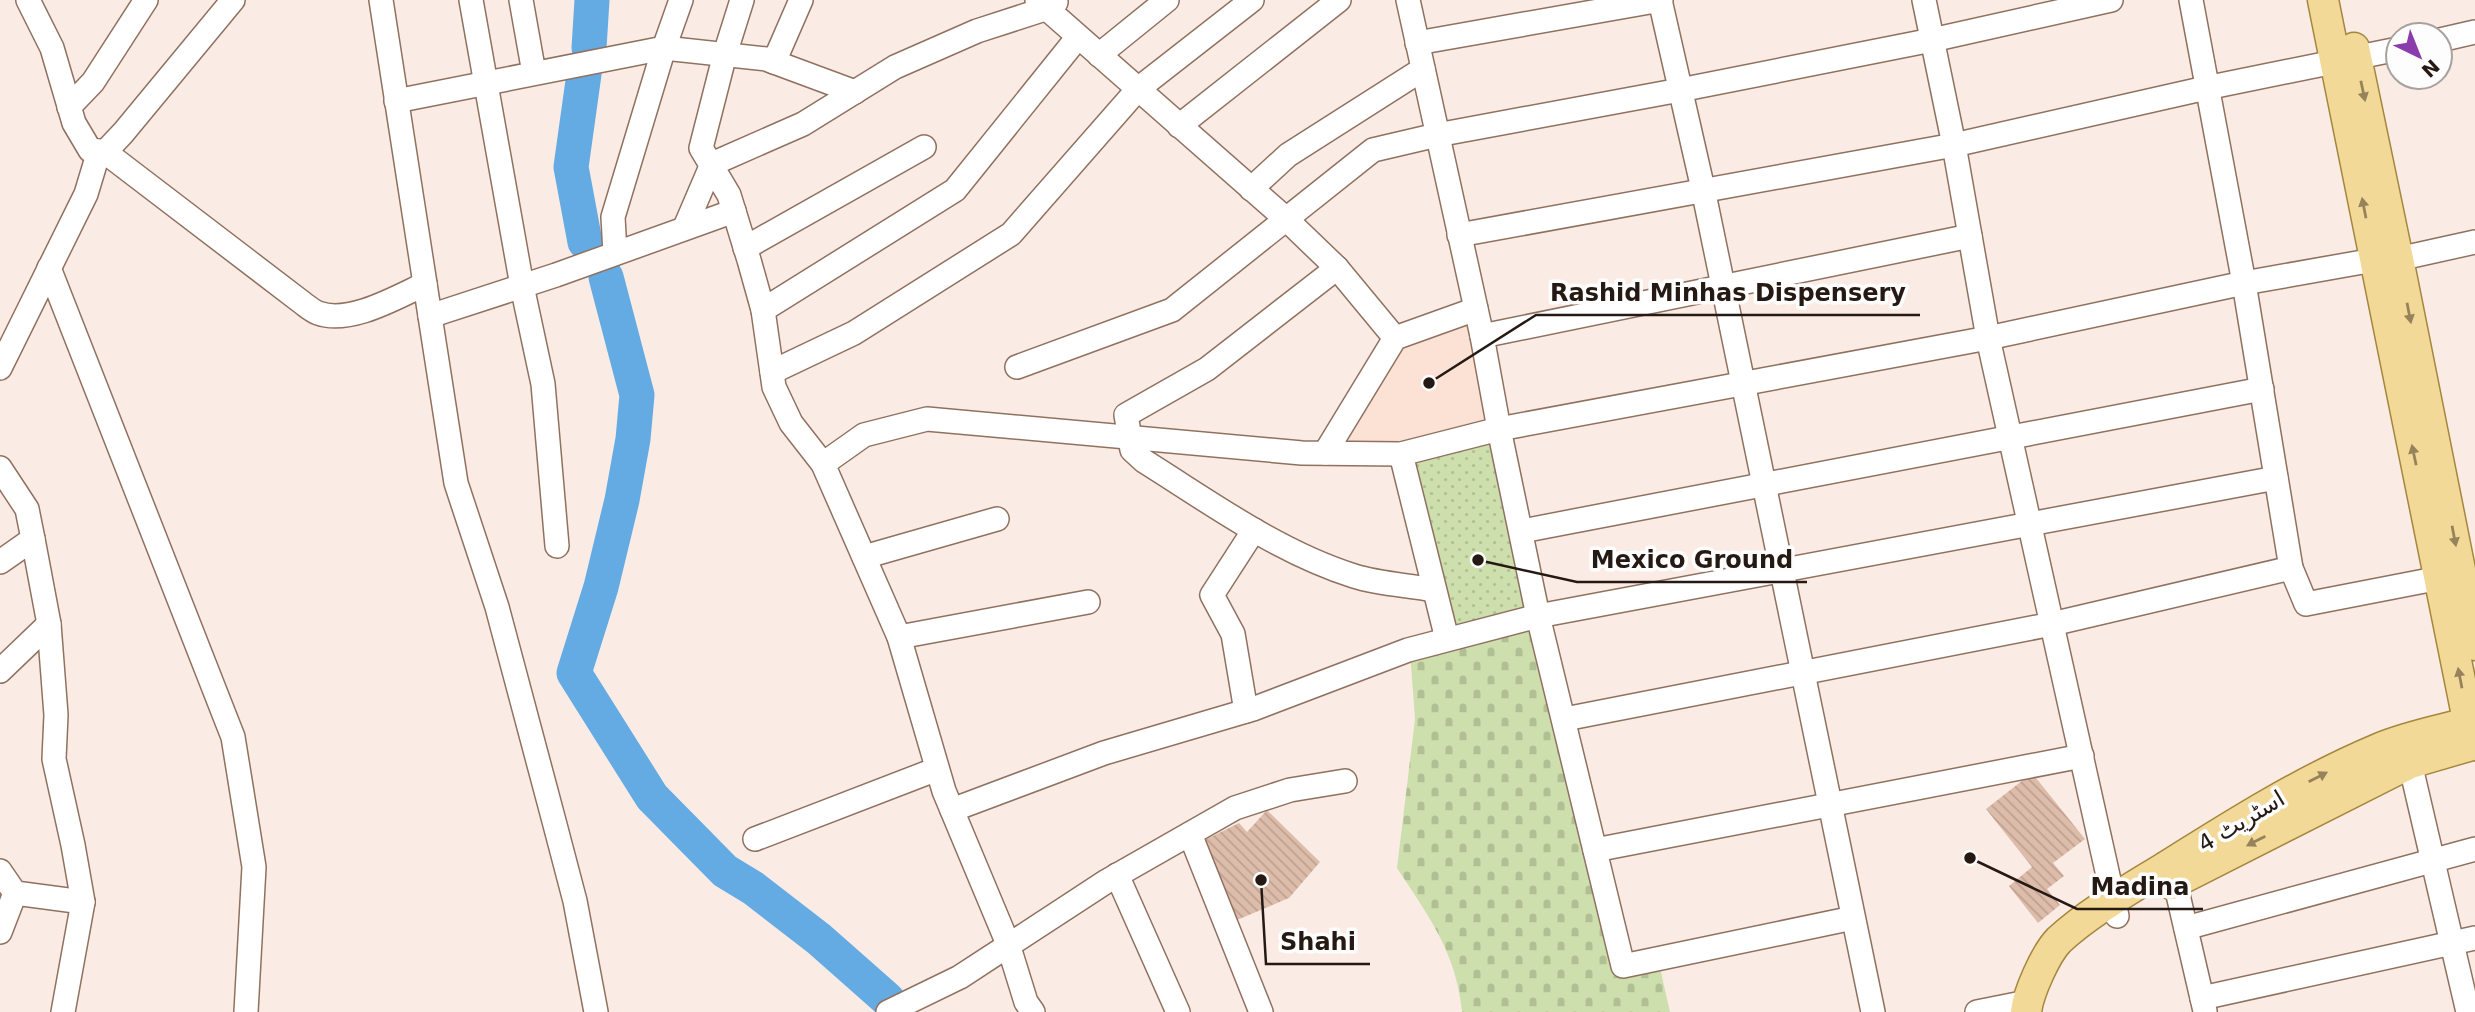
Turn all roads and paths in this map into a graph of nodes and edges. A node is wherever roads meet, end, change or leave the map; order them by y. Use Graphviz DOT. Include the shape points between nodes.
graph roads {
  1 [pos="28,0"];
  2 [pos="146,0"];
  3 [pos="233,0"];
  4 [pos="471,0"];
  5 [pos="521,0"];
  6 [pos="681,0"];
  7 [pos="742,0"];
  8 [pos="801,0"];
  9 [pos="1167,0"];
  10 [pos="1252,0"];
  11 [pos="1339,0"];
  12 [pos="1408,0"];
  13 [pos="1660,0"];
  14 [pos="1924,0"];
  15 [pos="2111,0"];
  16 [pos="2191,0"];
  17 [pos="2323,0"];
  18 [pos="2343,0"];
  19 [pos="383,2"];
  20 [pos="1047,3"];
  21 [pos="2475,32"];
  22 [pos="1078,37"];
  23 [pos="2454,37"];
  24 [pos="1932,40"];
  25 [pos="1417,43"];
  26 [pos="664,48"];
  27 [pos="2384,51"];
  28 [pos="724,54"];
  29 [pos="1099,55"];
  30 [pos="2346,60"];
  31 [pos="774,62"];
  32 [pos="1423,69"];
  33 [pos="534,72"];
  34 [pos="485,82"];
  35 [pos="2206,88"];
  36 [pos="1138,89"];
  37 [pos="1680,90"];
  38 [pos="855,92"];
  39 [pos="397,101"];
  40 [pos="69,107"];
  41 [pos="1179,126"];
  42 [pos="1437,135"];
  43 [pos="1954,145"];
  44 [pos="924,147"];
  45 [pos="102,152"];
  46 [pos="712,164"];
  47 [pos="1251,189"];
  48 [pos="1703,189"];
  49 [pos="734,211"];
  50 [pos="1284,218"];
  51 [pos="685,227"];
  52 [pos="1459,235"];
  53 [pos="1970,236"];
  54 [pos="2475,242"];
  55 [pos="745,248"];
  56 [pos="615,253"];
  57 [pos="2386,260"];
  58 [pos="49,268"];
  59 [pos="1337,268"];
  60 [pos="2244,283"];
  61 [pos="425,284"];
  62 [pos="522,286"];
  63 [pos="1723,287"];
  64 [pos="1476,309"];
  65 [pos="763,310"];
  66 [pos="429,316"];
  67 [pos="1482,336"];
  68 [pos="1395,338"];
  69 [pos="1988,338"];
  70 [pos="1017,367"];
  71 [pos="0,368"];
  72 [pos="772,372"];
  73 [pos="1742,384"];
  74 [pos="2262,389"];
  75 [pos="1499,429"];
  76 [pos="1129,436"];
  77 [pos="2010,437"];
  78 [pos="1325,453"];
  79 [pos="1401,454"];
  80 [pos="822,464"];
  81 [pos="0,468"];
  82 [pos="2276,478"];
  83 [pos="1763,485"];
  84 [pos="997,519"];
  85 [pos="2030,524"];
  86 [pos="1254,530"];
  87 [pos="1522,531"];
  88 [pos="33,539"];
  89 [pos="557,545"];
  90 [pos="864,557"];
  91 [pos="0,562"];
  92 [pos="2291,568"];
  93 [pos="1780,571"];
  94 [pos="2440,578"];
  95 [pos="1433,590"];
  96 [pos="1088,602"];
  97 [pos="1538,616"];
  98 [pos="49,624"];
  99 [pos="2052,624"];
  100 [pos="899,637"];
  101 [pos="1447,639"];
  102 [pos="2475,645"];
  103 [pos="0,671"];
  104 [pos="1801,673"];
  105 [pos="1246,711"];
  106 [pos="1565,719"];
  107 [pos="2473,733"];
  108 [pos="2082,755"];
  109 [pos="2410,763"];
  110 [pos="937,769"];
  111 [pos="1345,781"];
  112 [pos="1829,804"];
  113 [pos="952,810"];
  114 [pos="1190,834"];
  115 [pos="755,839"];
  116 [pos="2475,849"];
  117 [pos="1595,850"];
  118 [pos="2434,859"];
  119 [pos="0,872"];
  120 [pos="1117,875"];
  121 [pos="2175,882"];
  122 [pos="15,893"];
  123 [pos="83,902"];
  124 [pos="2115,908"];
  125 [pos="1853,918"];
  126 [pos="2186,928"];
  127 [pos="0,932"];
  128 [pos="2475,938"];
  129 [pos="2452,943"];
  130 [pos="1008,944"];
  131 [pos="2204,1005"];
  132 [pos="2033,1009"];
  133 [pos="63,1012"];
  134 [pos="246,1012"];
  135 [pos="596,1012"];
  136 [pos="888,1012"];
  137 [pos="1033,1012"];
  138 [pos="1178,1012"];
  139 [pos="1261,1012"];
  140 [pos="1872,1012"];
  141 [pos="1977,1012"];
  142 [pos="2468,1012"];
  1 -- 40 [label="street" via="52,48"];
  2 -- 40 [label="street" via="93,82"];
  3 -- 45 [label="street"];
  4 -- 34 [label="street"];
  5 -- 33 [label="street"];
  6 -- 26 [label="street"];
  7 -- 28 [label="street"];
  8 -- 31 [label="street"];
  9 -- 29 [label="street"];
  10 -- 36 [label="street"];
  11 -- 41 [label="street"];
  12 -- 25 [label="street"];
  13 -- 25 [label="street"];
  13 -- 37 [label="street"];
  14 -- 24 [label="street"];
  15 -- 24 [label="street"];
  16 -- 35 [label="street"];
  17 -- 30 [label="main road"];
  18 -- 30 [label="main road"];
  19 -- 39 [label="street"];
  20 -- 22 [label="street"];
  20 -- 38 [label="street" via="895,67"];
  21 -- 23 [label="street"];
  22 -- 29 [label="street"];
  22 -- 65 [label="street" via="955,190"];
  24 -- 37 [label="street"];
  24 -- 43 [label="street"];
  25 -- 32 [label="street"];
  26 -- 28 [label="street"];
  26 -- 33 [label="street"];
  26 -- 56 [label="street" via="613,217"];
  27 -- 30 [label="street"];
  28 -- 31 [label="street"];
  28 -- 46 [label="street" via="701,148"];
  29 -- 36 [label="street"];
  30 -- 35 [label="street"];
  30 -- 57 [label="main road"];
  31 -- 38 [label="street"];
  32 -- 42 [label="street"];
  32 -- 47 [label="street" via="1288,155"];
  33 -- 34 [label="street"];
  34 -- 39 [label="street"];
  34 -- 62 [label="street"];
  35 -- 43 [label="street"];
  35 -- 60 [label="street"];
  36 -- 41 [label="street"];
  36 -- 72 [label="street" via="1010,234 854,332"];
  37 -- 42 [label="street"];
  37 -- 48 [label="street"];
  38 -- 46 [label="street" via="803,124"];
  39 -- 61 [label="street"];
  40 -- 45 [label="street" via="90,150"];
  41 -- 47 [label="street"];
  42 -- 50 [label="street" via="1373,150"];
  42 -- 52 [label="street"];
  43 -- 48 [label="street"];
  43 -- 53 [label="street"];
  44 -- 55 [label="street"];
  45 -- 58 [label="street"];
  45 -- 61 [label="street" via="320,313 358,312"];
  46 -- 49 [label="street"];
  46 -- 51 [label="street"];
  47 -- 50 [label="street"];
  48 -- 52 [label="street"];
  48 -- 63 [label="street"];
  49 -- 51 [label="street"];
  49 -- 55 [label="street"];
  50 -- 59 [label="street"];
  50 -- 70 [label="street" via="1172,310"];
  51 -- 56 [label="street"];
  52 -- 64 [label="street"];
  53 -- 63 [label="street"];
  53 -- 69 [label="street"];
  54 -- 57 [label="street"];
  55 -- 65 [label="street"];
  56 -- 62 [label="street"];
  57 -- 60 [label="street"];
  94 -- 57 [label="main road, one-way"];
  57 -- 102 [label="main road, one-way"];
  58 -- 71 [label="street"];
  58 -- 134 [label="street" via="233,737 254,867"];
  59 -- 68 [label="street"];
  59 -- 76 [label="street" via="1207,369 1126,415"];
  60 -- 69 [label="street"];
  60 -- 74 [label="street"];
  61 -- 66 [label="street"];
  62 -- 66 [label="street"];
  62 -- 89 [label="street" via="543,384"];
  63 -- 67 [label="street"];
  63 -- 73 [label="street"];
  64 -- 67 [label="street"];
  64 -- 68 [label="street"];
  65 -- 72 [label="street"];
  66 -- 135 [label="street" via="456,483 497,607 551,808"];
  67 -- 75 [label="street"];
  68 -- 78 [label="street"];
  69 -- 73 [label="street"];
  69 -- 77 [label="street"];
  72 -- 80 [label="street" via="791,423"];
  73 -- 75 [label="street"];
  73 -- 83 [label="street"];
  74 -- 77 [label="street"];
  74 -- 82 [label="street"];
  75 -- 79 [label="street"];
  75 -- 87 [label="street"];
  76 -- 78 [label="street"];
  76 -- 80 [label="street" via="927,419 864,435"];
  76 -- 86 [label="street" via="1132,450 1144,461"];
  77 -- 83 [label="street"];
  77 -- 85 [label="street"];
  78 -- 79 [label="street"];
  79 -- 95 [label="street"];
  80 -- 90 [label="street"];
  81 -- 88 [label="street" via="27,509"];
  82 -- 85 [label="street"];
  82 -- 92 [label="street"];
  83 -- 87 [label="street"];
  83 -- 93 [label="street"];
  84 -- 90 [label="street"];
  85 -- 93 [label="street"];
  85 -- 99 [label="street"];
  86 -- 95 [label="street" via="1356,577"];
  86 -- 105 [label="street" via="1212,595 1233,635"];
  87 -- 97 [label="street"];
  88 -- 91 [label="street"];
  88 -- 98 [label="street"];
  90 -- 100 [label="street"];
  92 -- 94 [label="street" via="2306,604"];
  92 -- 99 [label="street"];
  93 -- 97 [label="street"];
  93 -- 104 [label="street"];
  107 -- 94 [label="main road, one-way"];
  95 -- 101 [label="street"];
  96 -- 100 [label="street"];
  97 -- 101 [label="street"];
  97 -- 106 [label="street"];
  98 -- 103 [label="street"];
  98 -- 123 [label="street" via="56,715 54,760"];
  99 -- 104 [label="street"];
  99 -- 108 [label="street"];
  100 -- 110 [label="street"];
  101 -- 105 [label="street"];
  104 -- 106 [label="street"];
  104 -- 112 [label="street"];
  105 -- 113 [label="street" via="1104,753"];
  106 -- 117 [label="street"];
  107 -- 109 [label="main road, اسٹریٹ 4"];
  124 -- 107 [label="main road, اسٹریٹ 4, one-way" via="2259,808 2323,774 2381,748"];
  108 -- 112 [label="street"];
  108 -- 124 [label="street"];
  109 -- 118 [label="street"];
  109 -- 121 [label="main road, اسٹریٹ 4, one-way"];
  110 -- 113 [label="street"];
  110 -- 115 [label="street"];
  111 -- 114 [label="street" via="1290,790 1235,808"];
  112 -- 117 [label="street"];
  112 -- 125 [label="street"];
  113 -- 130 [label="street"];
  114 -- 120 [label="street"];
  114 -- 139 [label="street"];
  116 -- 118 [label="street"];
  117 -- 125 [label="street" via="1623,966"];
  118 -- 126 [label="street"];
  118 -- 129 [label="street"];
  119 -- 122 [label="street"];
  120 -- 130 [label="street"];
  120 -- 138 [label="street"];
  121 -- 124 [label="main road, اسٹریٹ 4"];
  121 -- 126 [label="street"];
  122 -- 123 [label="street"];
  122 -- 127 [label="street"];
  123 -- 133 [label="street"];
  124 -- 132 [label="main road, اسٹریٹ 4" via="2067,961 2046,1003"];
  125 -- 140 [label="street"];
  126 -- 131 [label="street"];
  128 -- 129 [label="street"];
  129 -- 131 [label="street"];
  129 -- 142 [label="street"];
  130 -- 136 [label="street" via="960,977"];
  130 -- 137 [label="street"];
  132 -- 141 [label="street"];
}
